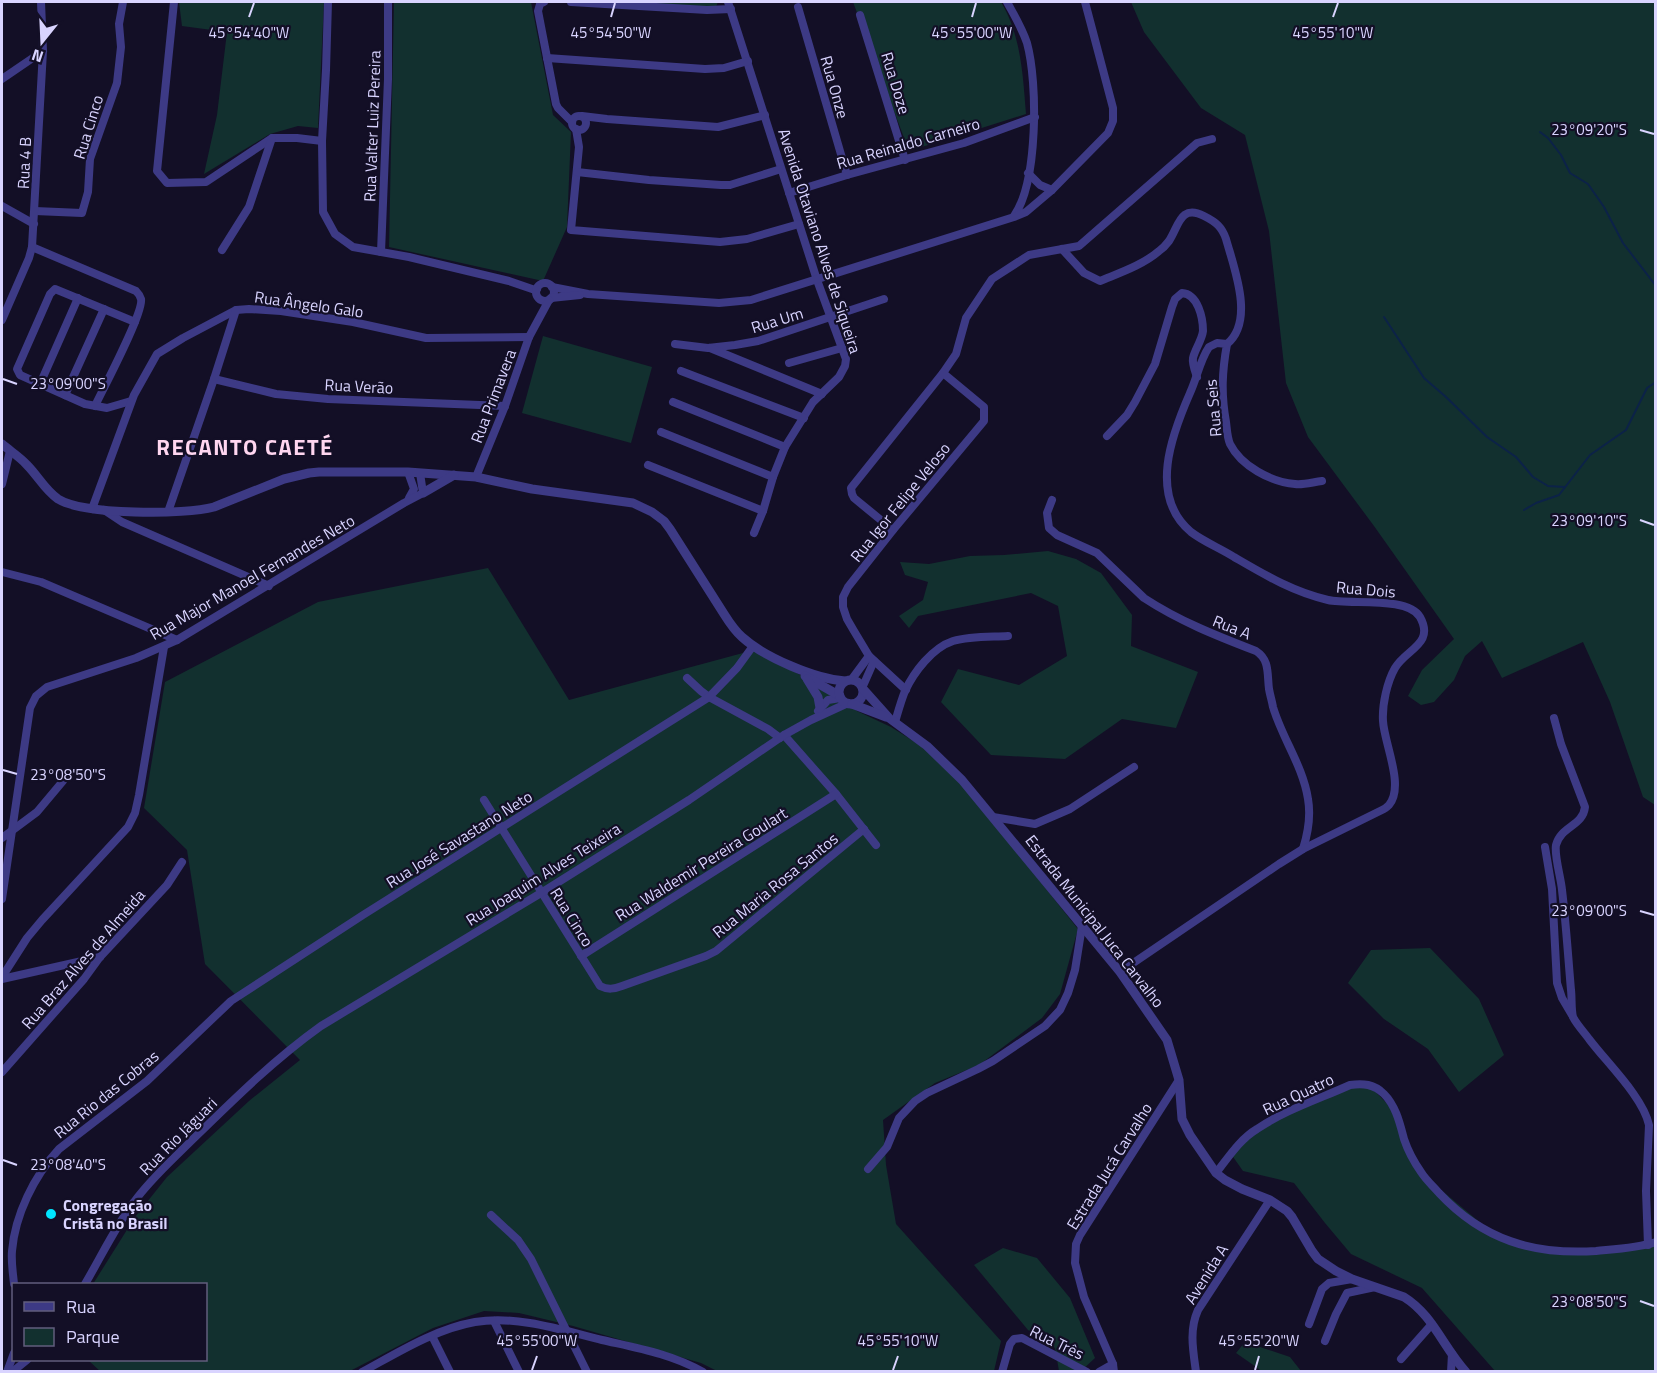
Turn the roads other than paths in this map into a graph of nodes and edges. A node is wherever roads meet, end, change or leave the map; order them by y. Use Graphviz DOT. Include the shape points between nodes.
graph roads {
  1 [pos="41,2"];
  2 [pos="123,2"];
  3 [pos="174,2"];
  4 [pos="328,2"];
  5 [pos="388,2"];
  6 [pos="571,2"];
  7 [pos="1006,2"];
  8 [pos="1084,2"];
  9 [pos="541,4"];
  10 [pos="729,5"];
  11 [pos="798,8"];
  12 [pos="860,15"];
  13 [pos="43,51"];
  14 [pos="548,58"];
  15 [pos="748,61"];
  16 [pos="2,80"];
  17 [pos="765,115"];
  18 [pos="1035,117"];
  19 [pos="579,123"];
  20 [pos="272,138"];
  21 [pos="1212,139"];
  22 [pos="322,141"];
  23 [pos="905,160"];
  24 [pos="781,169"];
  25 [pos="577,172"];
  26 [pos="1029,173"];
  27 [pos="847,175"];
  28 [pos="1052,190"];
  29 [pos="789,193"];
  30 [pos="2,206"];
  31 [pos="35,212"];
  32 [pos="1014,217"];
  33 [pos="34,224"];
  34 [pos="799,224"];
  35 [pos="32,247"];
  36 [pos="1062,249"];
  37 [pos="222,250"];
  38 [pos="381,252"];
  39 [pos="817,280"];
  40 [pos="552,287"];
  41 [pos="538,293"];
  42 [pos="588,294"];
  43 [pos="78,298"];
  44 [pos="550,299"];
  45 [pos="884,299"];
  46 [pos="104,309"];
  47 [pos="236,310"];
  48 [pos="830,317"];
  49 [pos="2,320"];
  50 [pos="135,322"];
  51 [pos="535,324"];
  52 [pos="529,337"];
  53 [pos="675,344"];
  54 [pos="1227,344"];
  55 [pos="708,348"];
  56 [pos="842,348"];
  57 [pos="789,363"];
  58 [pos="681,371"];
  59 [pos="943,373"];
  60 [pos="1197,377"];
  61 [pos="214,379"];
  62 [pos="40,384"];
  63 [pos="822,394"];
  64 [pos="65,395"];
  65 [pos="131,401"];
  66 [pos="673,402"];
  67 [pos="95,406"];
  68 [pos="505,406"];
  69 [pos="804,418"];
  70 [pos="660,432"];
  71 [pos="1107,436"];
  72 [pos="2,444"];
  73 [pos="785,447"];
  74 [pos="10,451"];
  75 [pos="648,465"];
  76 [pos="408,472"];
  77 [pos="420,473"];
  78 [pos="454,475"];
  79 [pos="476,477"];
  80 [pos="773,477"];
  81 [pos="1322,481"];
  82 [pos="2,484"];
  83 [pos="423,493"];
  84 [pos="1052,500"];
  85 [pos="404,503"];
  86 [pos="92,509"];
  87 [pos="104,510"];
  88 [pos="764,511"];
  89 [pos="168,512"];
  90 [pos="893,530"];
  91 [pos="754,533"];
  92 [pos="2,572"];
  93 [pos="269,586"];
  94 [pos="1008,636"];
  95 [pos="177,640"];
  96 [pos="753,646"];
  97 [pos="164,647"];
  98 [pos="871,658"];
  99 [pos="800,672"];
  100 [pos="687,678"];
  101 [pos="848,680"];
  102 [pos="863,688"];
  103 [pos="906,690"];
  104 [pos="709,697"];
  105 [pos="845,700"];
  106 [pos="820,708"];
  107 [pos="1554,718"];
  108 [pos="811,720"];
  109 [pos="892,720"];
  110 [pos="782,736"];
  111 [pos="1134,767"];
  112 [pos="63,781"];
  113 [pos="836,794"];
  114 [pos="484,800"];
  115 [pos="993,817"];
  116 [pos="501,828"];
  117 [pos="864,829"];
  118 [pos="11,831"];
  119 [pos="2,838"];
  120 [pos="876,845"];
  121 [pos="1545,847"];
  122 [pos="1303,849"];
  123 [pos="182,862"];
  124 [pos="541,893"];
  125 [pos="2,899"];
  126 [pos="1082,926"];
  127 [pos="581,956"];
  128 [pos="100,957"];
  129 [pos="1120,972"];
  130 [pos="2,978"];
  131 [pos="600,986"];
  132 [pos="225,1006"];
  133 [pos="1573,1016"];
  134 [pos="289,1050"];
  135 [pos="2,1072"];
  136 [pos="1179,1080"];
  137 [pos="868,1169"];
  138 [pos="1216,1173"];
  139 [pos="1270,1200"];
  140 [pos="491,1215"];
  141 [pos="1652,1243"];
  142 [pos="1352,1279"];
  143 [pos="14,1283"];
  144 [pos="86,1283"];
  145 [pos="1375,1287"];
  146 [pos="494,1321"];
  147 [pos="1310,1324"];
  148 [pos="1432,1324"];
  149 [pos="569,1332"];
  150 [pos="432,1336"];
  151 [pos="1325,1341"];
  152 [pos="1452,1354"];
  153 [pos="1401,1359"];
  154 [pos="24,1361"];
  155 [pos="379,1367"];
  156 [pos="1113,1368"];
  157 [pos="12,1371"];
  158 [pos="362,1371"];
  159 [pos="450,1371"];
  160 [pos="519,1371"];
  161 [pos="587,1371"];
  162 [pos="700,1371"];
  163 [pos="1002,1371"];
  164 [pos="1087,1371"];
  165 [pos="1099,1371"];
  166 [pos="1196,1371"];
  167 [pos="1451,1371"];
  168 [pos="1466,1371"];
  1 -- 13 [label="street, Rua 4 B"];
  2 -- 31 [label="street, Rua Cinco" via="117,83 90,159 82,213"];
  3 -- 20 [label="street" via="157,171 167,183 206,182"];
  4 -- 22 [label="street"];
  5 -- 38 [label="street, Rua Valter Luiz Pereira"];
  6 -- 10 [label="street" via="707,10"];
  7 -- 18 [label="street" via="1027,44"];
  8 -- 28 [label="street" via="1113,120 1108,133"];
  9 -- 14 [label="street"];
  10 -- 15 [label="street, Avenida Otaviano Alves de Siqueira"];
  11 -- 27 [label="street, Rua Onze"];
  12 -- 23 [label="street, Rua Doze"];
  13 -- 16 [label="street"];
  13 -- 31 [label="street, Rua 4 B"];
  14 -- 15 [label="street" via="705,69"];
  14 -- 19 [label="street" via="556,104"];
  15 -- 17 [label="street, Avenida Otaviano Alves de Siqueira"];
  17 -- 19 [label="street" via="718,127 607,119"];
  17 -- 24 [label="street, Avenida Otaviano Alves de Siqueira"];
  18 -- 23 [label="street, Rua Reinaldo Carneiro"];
  18 -- 26 [label="street"];
  19 -- 25 [label="street"];
  20 -- 22 [label="street"];
  20 -- 37 [label="street" via="249,207"];
  21 -- 36 [label="street" via="1197,143 1079,246"];
  22 -- 38 [label="street" via="323,212 334,234 353,247"];
  23 -- 27 [label="street, Rua Reinaldo Carneiro"];
  24 -- 25 [label="street" via="730,185"];
  24 -- 29 [label="street, Avenida Otaviano Alves de Siqueira"];
  25 -- 34 [label="street" via="570,230 720,242"];
  26 -- 28 [label="street" via="1040,185"];
  26 -- 32 [label="street"];
  27 -- 29 [label="street, Rua Reinaldo Carneiro"];
  28 -- 32 [label="street"];
  29 -- 34 [label="street, Avenida Otaviano Alves de Siqueira"];
  30 -- 33 [label="street"];
  31 -- 33 [label="street, Rua 4 B"];
  32 -- 39 [label="street"];
  33 -- 35 [label="street, Rua 4 B"];
  34 -- 39 [label="street, Avenida Otaviano Alves de Siqueira"];
  35 -- 49 [label="street, Rua 4 B"];
  35 -- 50 [label="street" via="136,291 142,301"];
  36 -- 54 [label="street, Rua Seis" via="1084,273 1100,281 1158,253 1184,216 1199,213 1215,221 1226,239 1241,301 1237,330"];
  36 -- 59 [label="street" via="1029,255 992,279 966,318 956,354"];
  38 -- 41 [label="street" via="509,281"];
  39 -- 42 [label="street" via="738,302"];
  39 -- 48 [label="street, Avenida Otaviano Alves de Siqueira"];
  40 -- 41 [label="street" via="544,284"];
  40 -- 42 [label="street"];
  40 -- 44 [label="street"];
  41 -- 44 [label="street" via="543,301"];
  41 -- 51 [label="street, Rua Primavera"];
  42 -- 44 [label="street"];
  43 -- 46 [label="street"];
  43 -- 62 [label="street"];
  43 -- 62 [label="street" via="52,291 19,364 20,375"];
  44 -- 51 [label="street, Rua Primavera"];
  45 -- 48 [label="street, Rua Um"];
  46 -- 50 [label="street"];
  46 -- 64 [label="street"];
  47 -- 52 [label="street, Rua Ângelo Galo" via="281,311 426,338"];
  47 -- 61 [label="street"];
  47 -- 65 [label="street, Rua Ângelo Galo" via="157,354"];
  48 -- 55 [label="street, Rua Um" via="758,341"];
  48 -- 56 [label="street, Avenida Otaviano Alves de Siqueira"];
  50 -- 67 [label="street"];
  51 -- 52 [label="street, Rua Primavera"];
  52 -- 68 [label="street, Rua Primavera"];
  53 -- 55 [label="street, Rua Um"];
  54 -- 60 [label="street, Rua Dois" via="1209,347"];
  54 -- 81 [label="street, Rua Seis" via="1222,385 1231,446 1253,469 1273,479 1295,484"];
  55 -- 63 [label="street"];
  56 -- 57 [label="street"];
  56 -- 63 [label="street, Avenida Otaviano Alves de Siqueira" via="846,366"];
  58 -- 69 [label="street"];
  59 -- 90 [label="street" via="851,488 854,498"];
  59 -- 90 [label="street, Rua Igor Felipe Veloso" via="984,407 984,421"];
  60 -- 71 [label="street" via="1193,361 1202,335 1198,305 1190,295 1182,294 1175,299 1155,364 1135,402"];
  60 -- 122 [label="street, Rua Dois" via="1177,425 1166,468 1169,496 1182,523 1200,538 1282,585 1332,601 1402,606 1417,613 1424,628 1420,642 1393,671 1383,710 1395,788 1390,805"];
  61 -- 68 [label="street, Rua Verão" via="276,394 328,399"];
  61 -- 89 [label="street"];
  62 -- 64 [label="street"];
  63 -- 69 [label="street, Avenida Otaviano Alves de Siqueira"];
  64 -- 67 [label="street"];
  65 -- 67 [label="street" via="107,408"];
  65 -- 86 [label="street, Rua Ângelo Galo"];
  66 -- 73 [label="street"];
  68 -- 79 [label="street, Rua Primavera"];
  69 -- 73 [label="street, Avenida Otaviano Alves de Siqueira"];
  70 -- 80 [label="street"];
  72 -- 74 [label="street"];
  73 -- 80 [label="street, Avenida Otaviano Alves de Siqueira"];
  74 -- 82 [label="street"];
  74 -- 86 [label="street" via="57,498"];
  75 -- 88 [label="street"];
  76 -- 77 [label="street"];
  76 -- 85 [label="street" via="414,489"];
  76 -- 89 [label="street" via="309,473 203,510"];
  77 -- 78 [label="street"];
  77 -- 83 [label="street"];
  78 -- 79 [label="street"];
  78 -- 83 [label="street"];
  79 -- 96 [label="street" via="645,508 664,521 733,627"];
  80 -- 88 [label="street, Avenida Otaviano Alves de Siqueira"];
  83 -- 85 [label="street, Rua Major Manoel Fernandes Neto"];
  84 -- 122 [label="street, Rua A" via="1047,513 1049,528 1057,535 1097,553 1152,604 1262,655 1274,708 1309,800 1310,817"];
  85 -- 93 [label="street, Rua Major Manoel Fernandes Neto"];
  86 -- 87 [label="street"];
  87 -- 89 [label="street"];
  87 -- 93 [label="street" via="122,522"];
  88 -- 91 [label="street, Avenida Otaviano Alves de Siqueira"];
  90 -- 98 [label="street, Rua Igor Felipe Veloso" via="843,597 847,619"];
  92 -- 95 [label="street" via="41,582"];
  93 -- 95 [label="street, Rua Major Manoel Fernandes Neto"];
  94 -- 103 [label="street" via="960,640 938,649"];
  95 -- 97 [label="street, Rua Major Manoel Fernandes Neto"];
  96 -- 99 [label="street"];
  96 -- 104 [label="street, Rua José Savastano Neto"];
  97 -- 118 [label="street, Rua Major Manoel Fernandes Neto" via="47,687 36,696 30,708"];
  97 -- 130 [label="street" via="135,813 128,827 27,938"];
  98 -- 101 [label="street"];
  98 -- 102 [label="street"];
  98 -- 103 [label="street, Rua Igor Felipe Veloso"];
  99 -- 101 [label="street"];
  99 -- 105 [label="street"];
  99 -- 106 [label="street" via="818,697"];
  100 -- 104 [label="street"];
  101 -- 102 [label="street" via="858,681"];
  101 -- 105 [label="street" via="840,687"];
  102 -- 105 [label="street" via="860,701"];
  102 -- 109 [label="street"];
  103 -- 109 [label="street"];
  104 -- 110 [label="street"];
  104 -- 116 [label="street, Rua José Savastano Neto"];
  105 -- 106 [label="street" via="828,699"];
  105 -- 108 [label="street, Rua Joaquim Alves Teixeira"];
  105 -- 109 [label="street"];
  106 -- 108 [label="street"];
  107 -- 133 [label="street" via="1585,807 1583,816 1564,830 1555,848 1568,939"];
  108 -- 110 [label="street, Rua Joaquim Alves Teixeira"];
  109 -- 115 [label="street, Estrada Municipal Juca Carvalho" via="927,746"];
  110 -- 113 [label="street"];
  110 -- 124 [label="street, Rua Joaquim Alves Teixeira"];
  111 -- 115 [label="street" via="1070,809 1035,824"];
  112 -- 118 [label="street" via="37,812"];
  113 -- 117 [label="street"];
  113 -- 127 [label="street, Rua Waldemir Pereira Goulart"];
  114 -- 116 [label="street, Rua Cinco"];
  115 -- 126 [label="street, Estrada Municipal Juca Carvalho"];
  116 -- 124 [label="street, Rua Cinco"];
  116 -- 132 [label="street, Rua José Savastano Neto"];
  117 -- 120 [label="street"];
  117 -- 131 [label="street, Rua Maria Rosa Santos" via="716,951 613,989"];
  118 -- 119 [label="street"];
  118 -- 125 [label="street, Rua Major Manoel Fernandes Neto"];
  121 -- 133 [label="street" via="1552,889 1557,983"];
  122 -- 129 [label="street, Rua Dois"];
  123 -- 128 [label="street, Rua Braz Alves de Almeida" via="167,885"];
  124 -- 127 [label="street, Rua Cinco"];
  124 -- 134 [label="street, Rua Joaquim Alves Teixeira" via="321,1026"];
  126 -- 129 [label="street, Estrada Municipal Juca Carvalho"];
  126 -- 137 [label="street" via="1070,986 1060,1010 1045,1026 993,1061 915,1101 899,1118 887,1147"];
  127 -- 131 [label="street, Rua Cinco"];
  128 -- 130 [label="street"];
  128 -- 135 [label="street, Rua Braz Alves de Almeida"];
  129 -- 136 [label="street, Estrada Municipal Juca Carvalho" via="1167,1040"];
  132 -- 143 [label="street, Rua Rio das Cobras" via="147,1081 46,1162 29,1193 15,1233"];
  133 -- 141 [label="street" via="1646,1114 1646,1191"];
  134 -- 144 [label="street, Rua Rio Jáguari" via="239,1093 134,1201"];
  136 -- 138 [label="street, Estrada Municipal Juca Carvalho" via="1182,1119"];
  136 -- 156 [label="street, Estrada Jucá Carvalho" via="1076,1245 1084,1297"];
  138 -- 139 [label="street, Estrada Municipal Juca Carvalho"];
  138 -- 141 [label="street, Rua Quatro" via="1255,1129 1360,1083 1385,1095 1422,1174 1477,1226 1509,1242 1551,1251 1620,1249"];
  139 -- 142 [label="street, Estrada Municipal Juca Carvalho" via="1292,1217 1318,1258"];
  139 -- 166 [label="street, Avenida A" via="1198,1310 1192,1329"];
  140 -- 149 [label="street" via="531,1259"];
  142 -- 145 [label="street, Estrada Municipal Juca Carvalho"];
  142 -- 147 [label="street" via="1322,1289"];
  145 -- 148 [label="street, Estrada Municipal Juca Carvalho" via="1411,1301"];
  145 -- 151 [label="street" via="1347,1293"];
  146 -- 149 [label="street" via="515,1321"];
  146 -- 150 [label="street" via="458,1326"];
  146 -- 160 [label="street"];
  148 -- 152 [label="street, Estrada Municipal Juca Carvalho"];
  148 -- 153 [label="street"];
  149 -- 161 [label="street"];
  149 -- 162 [label="street" via="660,1354"];
  150 -- 155 [label="street"];
  150 -- 159 [label="street"];
  152 -- 167 [label="street"];
  152 -- 168 [label="street, Estrada Municipal Juca Carvalho"];
  154 -- 157 [label="street"];
  155 -- 158 [label="street"];
  156 -- 165 [label="street, Rua Três"];
  163 -- 164 [label="street, Rua Três" via="1010,1344 1022,1338"];
}
